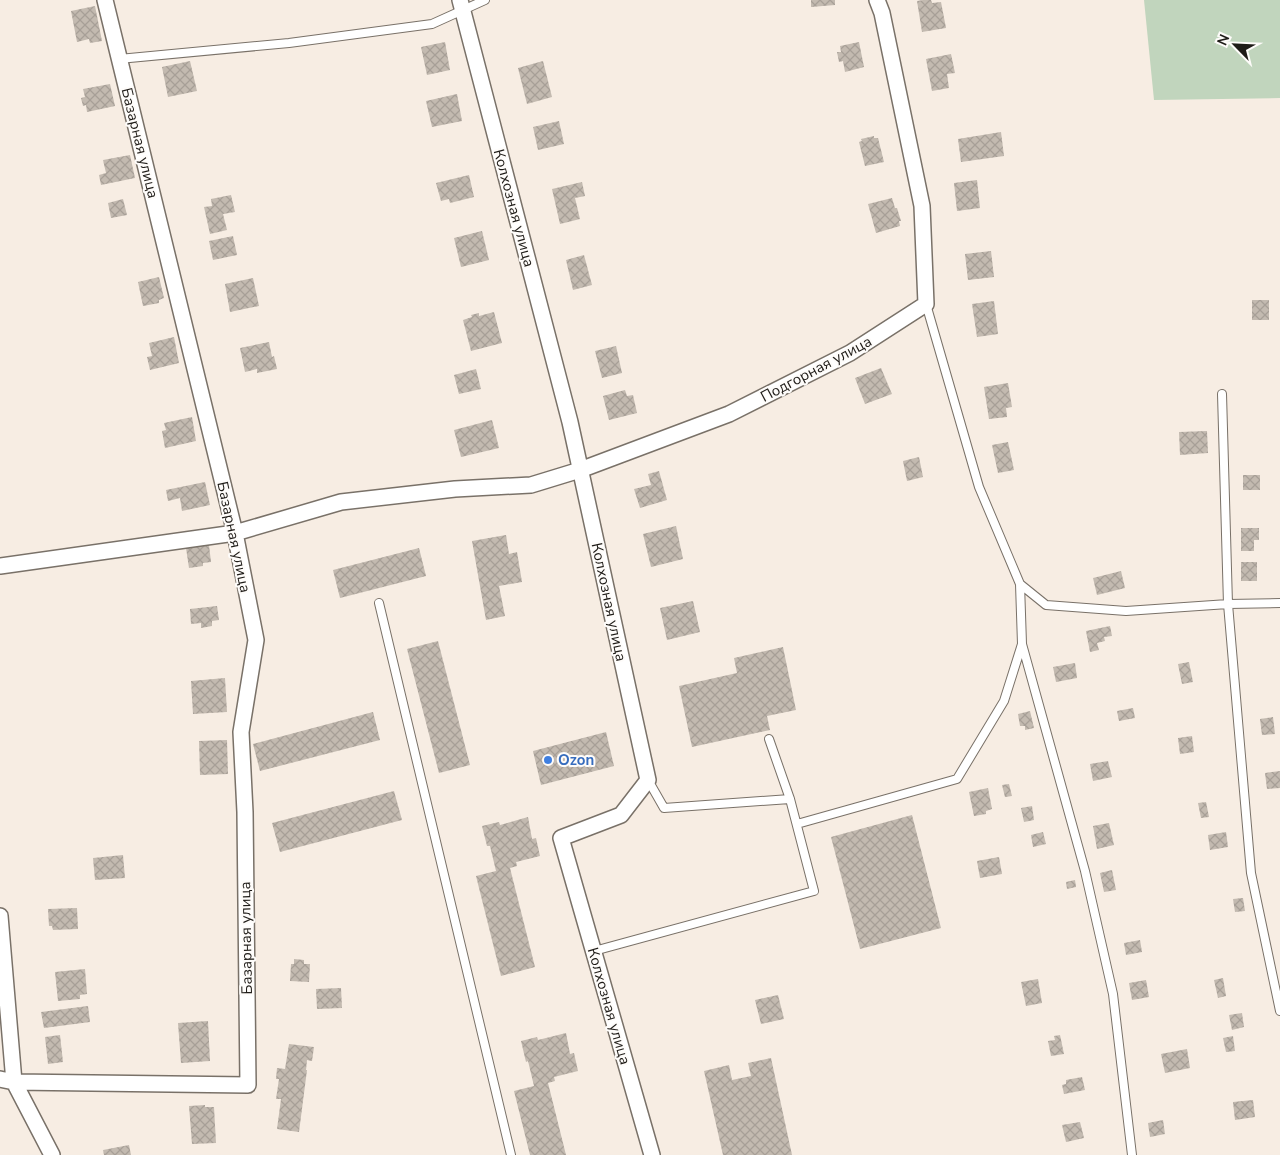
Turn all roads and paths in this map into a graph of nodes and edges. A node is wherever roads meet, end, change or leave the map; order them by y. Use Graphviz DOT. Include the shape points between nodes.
graph roads {
  1 [pos="105,0"];
  2 [pos="485,0"];
  3 [pos="877,0"];
  4 [pos="461,5"];
  5 [pos="119,59"];
  6 [pos="926,304"];
  7 [pos="1222,394"];
  8 [pos="580,470"];
  9 [pos="235,533"];
  10 [pos="0,566"];
  11 [pos="1020,584"];
  12 [pos="1280,603"];
  13 [pos="379,604"];
  14 [pos="1228,604"];
  15 [pos="1022,644"];
  16 [pos="769,739"];
  17 [pos="648,780"];
  18 [pos="790,799"];
  19 [pos="797,824"];
  20 [pos="0,916"];
  21 [pos="594,951"];
  22 [pos="1280,1011"];
  23 [pos="7,1080"];
  24 [pos="52,1155"];
  25 [pos="511,1155"];
  26 [pos="652,1155"];
  27 [pos="1132,1155"];
  1 -- 5 [label="street, Базарная улица"];
  2 -- 4 [label="lane"];
  3 -- 6 [label="street" via="922,206"];
  4 -- 5 [label="lane" via="432,24 289,43"];
  4 -- 8 [label="street, Колхозная улица"];
  5 -- 9 [label="street, Базарная улица"];
  6 -- 8 [label="street, Подгорная улица" via="850,353 729,414"];
  6 -- 11 [label="lane" via="979,487"];
  7 -- 14 [label="lane"];
  8 -- 9 [label="street, Подгорная улица" via="531,485 455,489 341,502"];
  8 -- 17 [label="street, Колхозная улица"];
  9 -- 10 [label="street, Подгорная улица"];
  9 -- 23 [label="street, Базарная улица" via="256,640 241,732 248,1086"];
  11 -- 14 [label="lane" via="1046,605 1126,611"];
  11 -- 15 [label="lane"];
  12 -- 14 [label="lane"];
  13 -- 25 [label="lane"];
  14 -- 22 [label="lane" via="1251,874"];
  15 -- 19 [label="lane" via="1004,701 957,779"];
  15 -- 27 [label="lane" via="1085,871 1113,994"];
  16 -- 18 [label="lane"];
  17 -- 18 [label="lane" via="664,808"];
  17 -- 21 [label="street, Колхозная улица" via="621,815 561,838"];
  18 -- 19 [label="lane"];
  19 -- 21 [label="lane" via="814,892"];
  20 -- 23 [label="street"];
  21 -- 26 [label="street, Колхозная улица"];
  23 -- 24 [label="street"];
}
